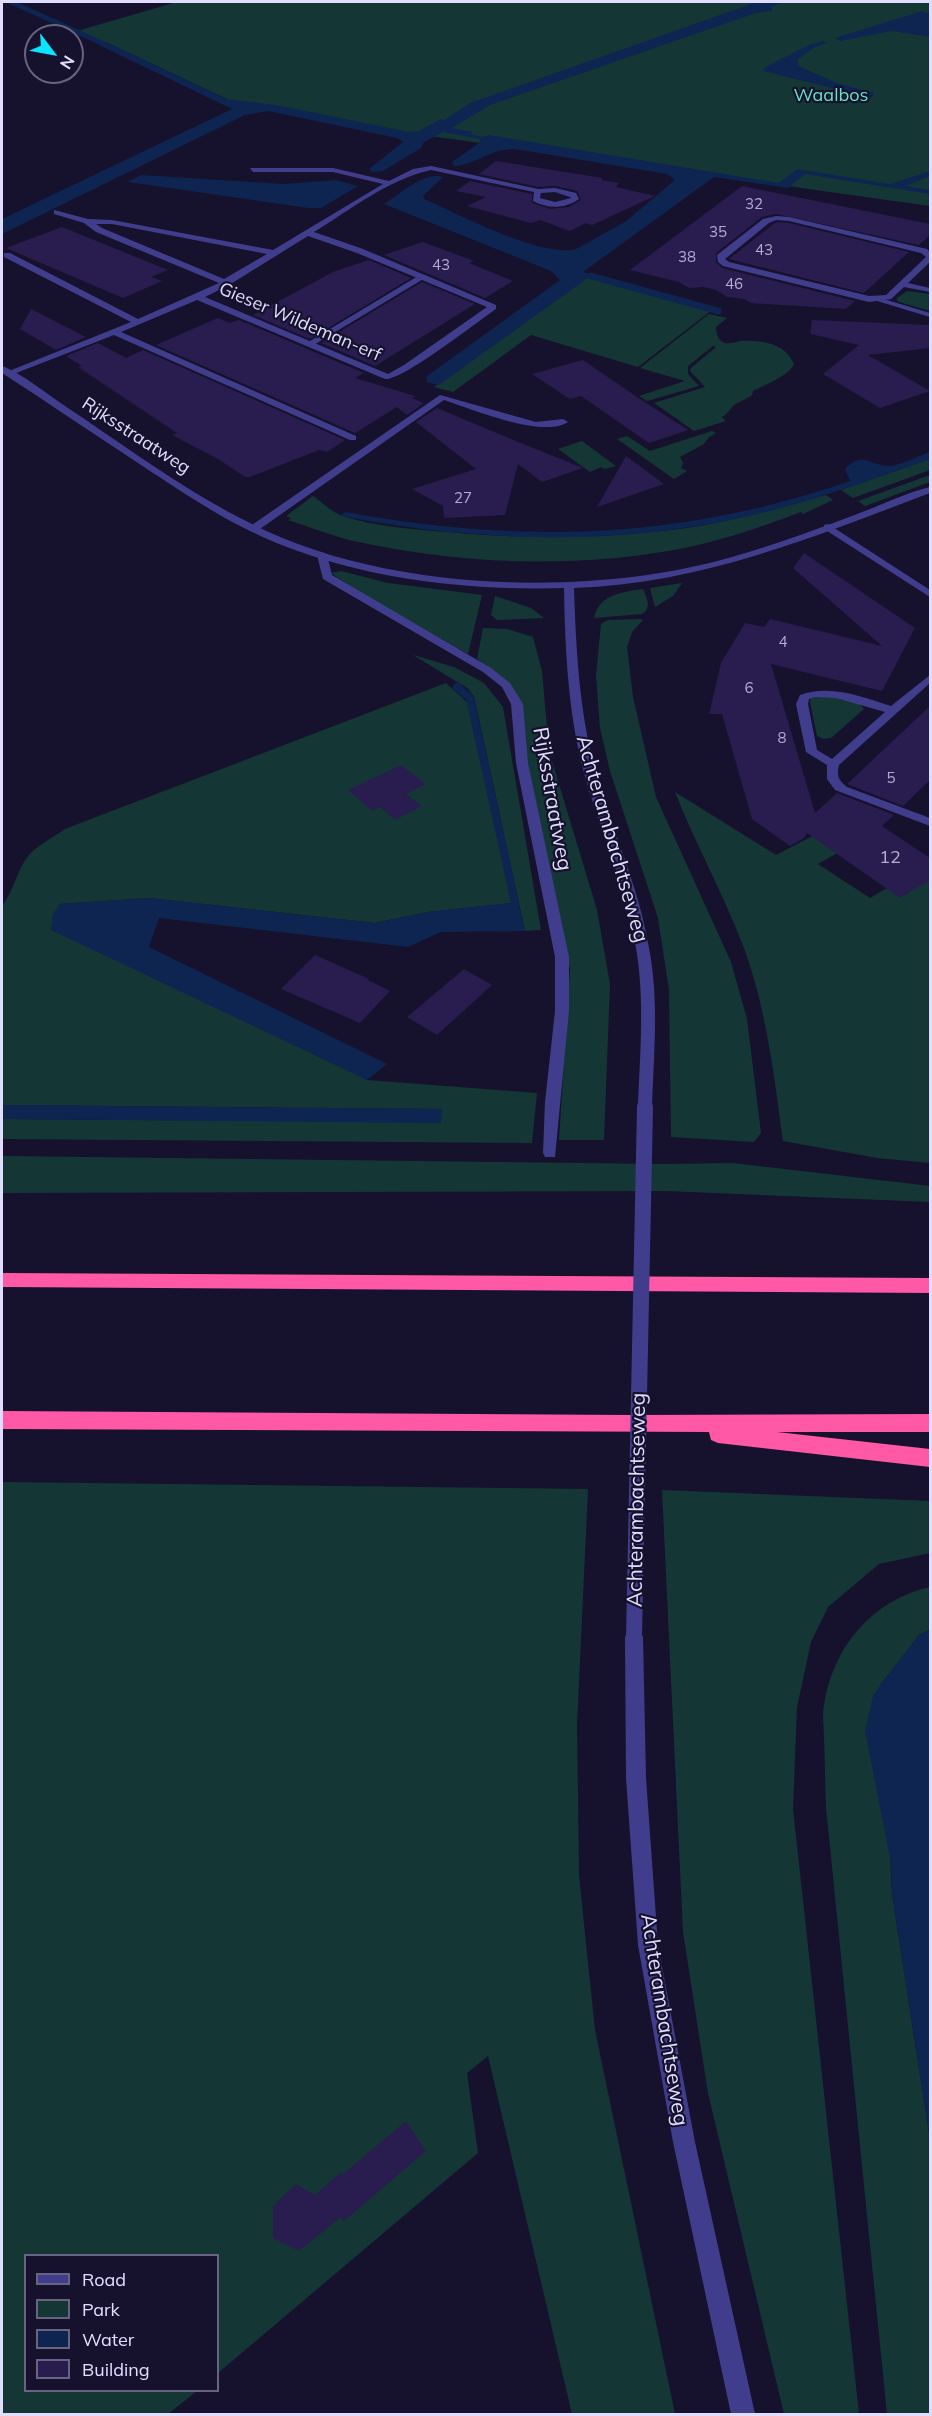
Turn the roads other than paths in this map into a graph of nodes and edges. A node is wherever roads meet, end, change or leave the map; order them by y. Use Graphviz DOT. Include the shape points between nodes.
graph roads {
  1 [pos="253,170"];
  2 [pos="390,183"];
  3 [pos="538,191"];
  4 [pos="57,212"];
  5 [pos="87,221"];
  6 [pos="308,234"];
  7 [pos="277,253"];
  8 [pos="7,255"];
  9 [pos="421,278"];
  10 [pos="226,283"];
  11 [pos="903,284"];
  12 [pos="930,290"];
  13 [pos="198,297"];
  14 [pos="880,300"];
  15 [pos="930,315"];
  16 [pos="138,322"];
  17 [pos="114,332"];
  18 [pos="309,344"];
  19 [pos="4,371"];
  20 [pos="563,422"];
  21 [pos="353,438"];
  22 [pos="930,490"];
  23 [pos="828,527"];
  24 [pos="253,529"];
  25 [pos="322,555"];
  26 [pos="569,585"];
  27 [pos="930,594"];
  28 [pos="930,678"];
  29 [pos="895,711"];
  30 [pos="833,764"];
  31 [pos="930,822"];
  32 [pos="550,1153"];
  33 [pos="2,1280"];
  34 [pos="930,1286"];
  35 [pos="2,1420"];
  36 [pos="930,1423"];
  37 [pos="630,1424"];
  38 [pos="930,1458"];
  39 [pos="742,2415"];
  1 -- 2 [label="street" via="333,170"];
  2 -- 3 [label="street, Gieser Wildeman-erf" via="431,168"];
  2 -- 6 [label="street, Gieser Wildeman-erf"];
  4 -- 5 [label="street, Gieser Wildeman-erf"];
  5 -- 7 [label="street, Gieser Wildeman-erf" via="112,222"];
  5 -- 10 [label="street, Gieser Wildeman-erf" via="99,230"];
  6 -- 7 [label="street, Gieser Wildeman-erf"];
  6 -- 9 [label="street, Gieser Wildeman-erf" via="360,251"];
  7 -- 10 [label="street, Gieser Wildeman-erf"];
  8 -- 16 [label="street"];
  9 -- 18 [label="street"];
  9 -- 18 [label="street, Gieser Wildeman-erf" via="493,307 388,377"];
  10 -- 13 [label="street, Gieser Wildeman-erf"];
  11 -- 12 [label="street"];
  11 -- 14 [label="street"];
  11 -- 14 [label="street" via="930,258 929,254 789,219 766,221 720,257 726,264"];
  13 -- 16 [label="street, Gieser Wildeman-erf"];
  13 -- 18 [label="street, Gieser Wildeman-erf"];
  14 -- 15 [label="street"];
  16 -- 17 [label="street, Gieser Wildeman-erf"];
  17 -- 19 [label="street, Gieser Wildeman-erf"];
  17 -- 21 [label="street"];
  19 -- 24 [label="street, Rijksstraatweg" via="210,507"];
  20 -- 24 [label="street" via="536,425 443,397"];
  22 -- 23 [label="street, Rijksstraatweg"];
  23 -- 26 [label="street, Rijksstraatweg" via="706,568"];
  23 -- 27 [label="street"];
  24 -- 25 [label="street, Rijksstraatweg"];
  25 -- 26 [label="street, Rijksstraatweg" via="436,579"];
  25 -- 32 [label="street, Rijksstraatweg" via="327,577 487,670 506,685 517,704 522,763 562,957 562,1011"];
  26 -- 39 [label="street, Achterambachtseweg, bridge" via="588,767 630,893 643,948 649,1003 634,1637 636,1778 648,1945 684,2142"];
  28 -- 29 [label="street"];
  29 -- 30 [label="street"];
  29 -- 30 [label="street" via="825,692 804,697 802,704 813,752"];
  30 -- 31 [label="street" via="830,774 843,790"];
  33 -- 34 [label="highway"];
  35 -- 37 [label="highway"];
  36 -- 37 [label="highway"];
  37 -- 38 [label="highway"];
}
